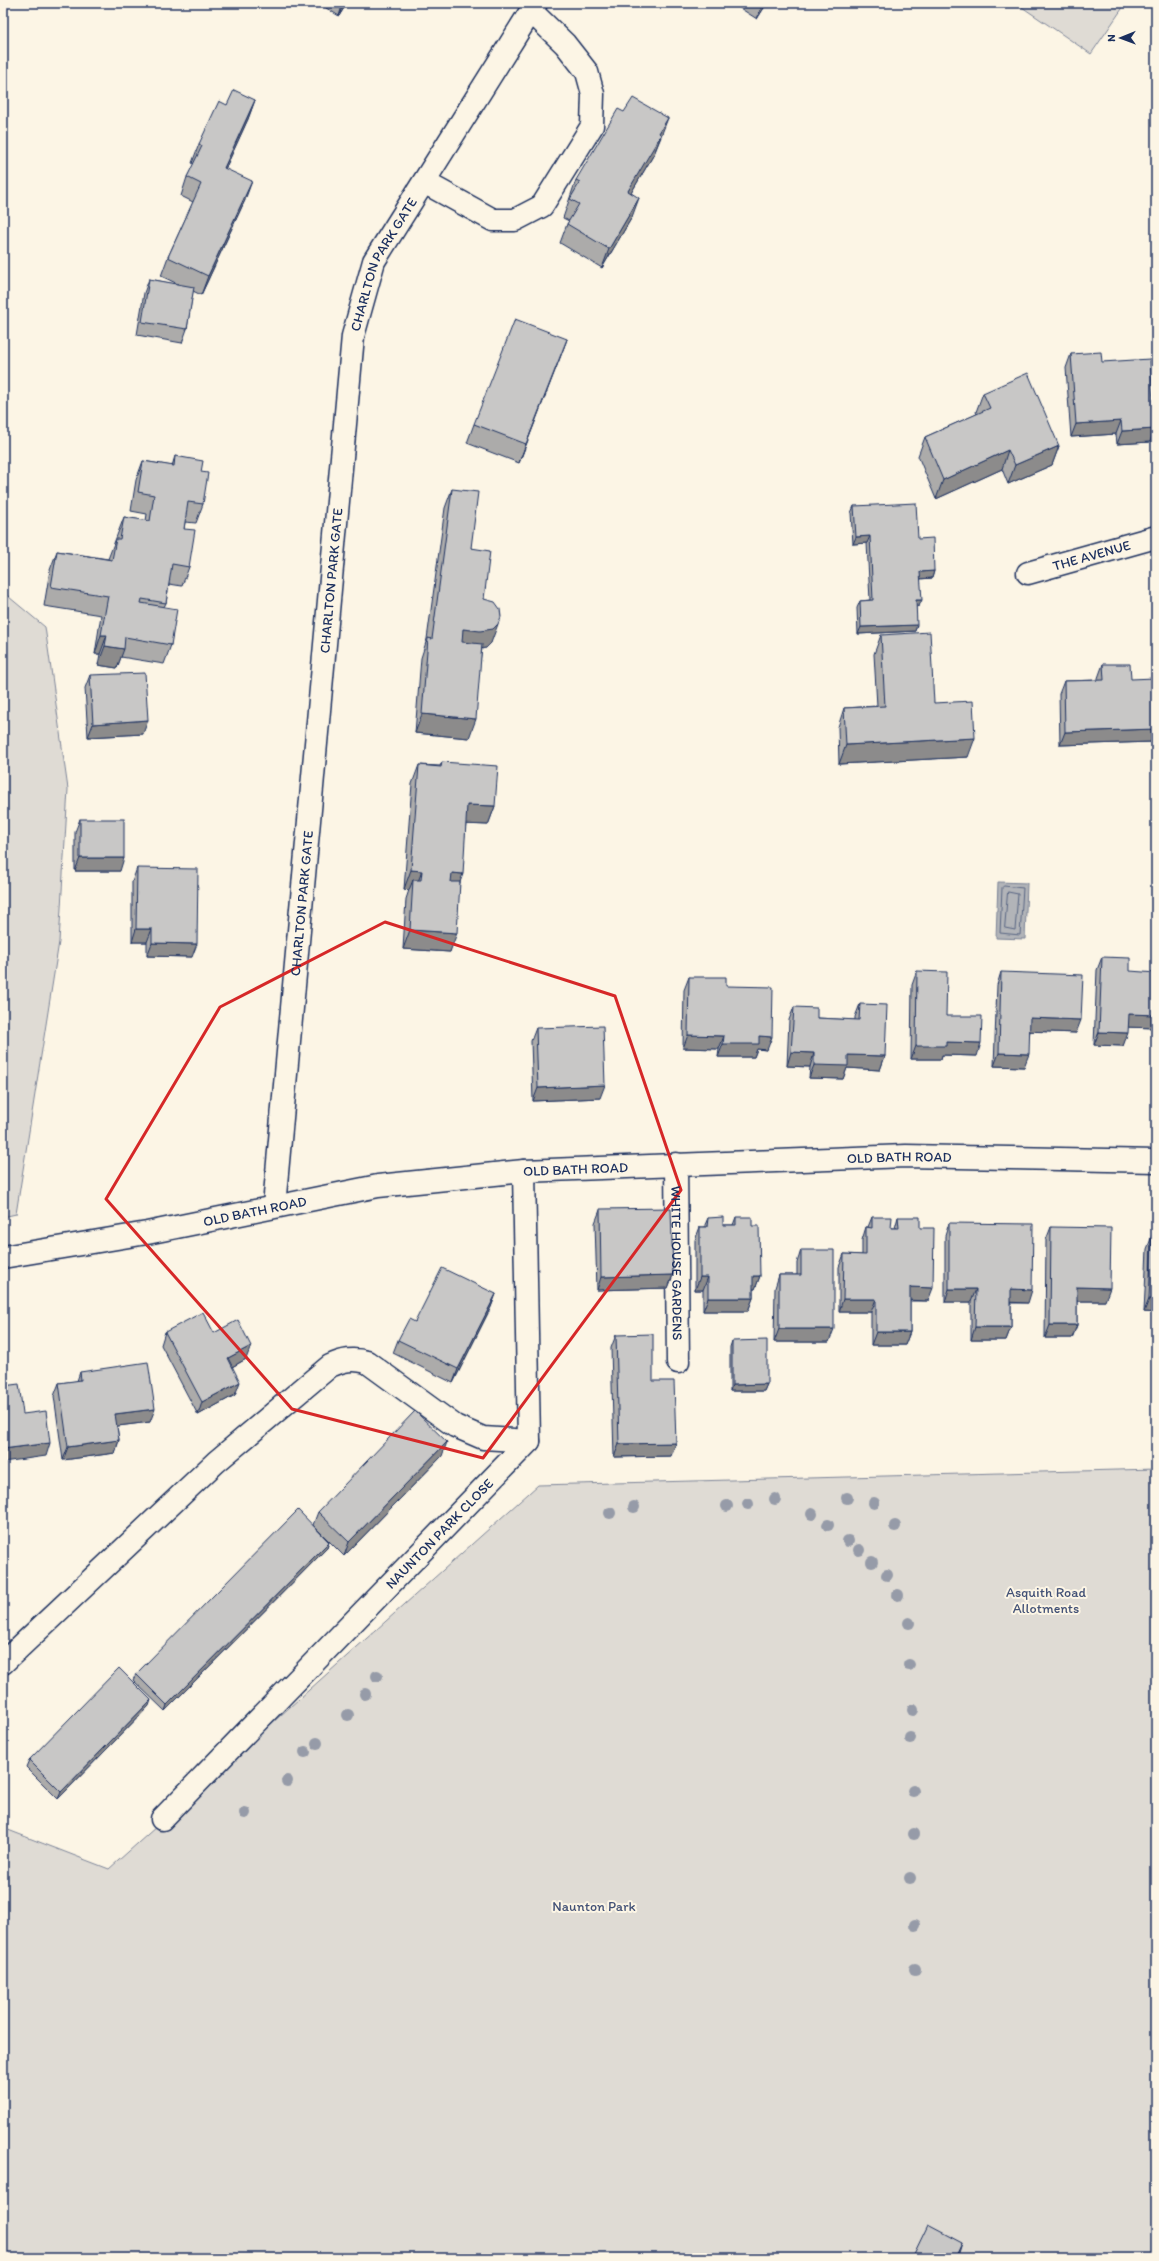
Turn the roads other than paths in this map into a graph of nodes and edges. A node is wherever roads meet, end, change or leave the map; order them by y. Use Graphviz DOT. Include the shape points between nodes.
graph roads {
  1 [pos="533,7"];
  2 [pos="424,182"];
  3 [pos="1156,537"];
  4 [pos="1028,573"];
  5 [pos="1156,1161"];
  6 [pos="676,1164"];
  7 [pos="524,1171"];
  8 [pos="274,1206"];
  9 [pos="3,1257"];
  10 [pos="678,1362"];
  11 [pos="529,1441"];
  12 [pos="3,1663"];
  13 [pos="162,1819"];
  1 -- 2 [label="street, CHARLTON PARK GATE"];
  1 -- 2 [label="street" via="587,72 593,94 592,126 559,180 542,206 515,220 493,220"];
  2 -- 8 [label="street, CHARLTON PARK GATE" via="374,261 353,336"];
  3 -- 4 [label="street, THE AVENUE"];
  5 -- 6 [label="street, OLD BATH ROAD" via="906,1156"];
  6 -- 7 [label="street, OLD BATH ROAD"];
  6 -- 10 [label="street, WHITE HOUSE GARDENS"];
  7 -- 8 [label="street, OLD BATH ROAD" via="378,1186"];
  7 -- 11 [label="street"];
  8 -- 9 [label="street, OLD BATH ROAD" via="147,1233"];
  11 -- 12 [label="street" via="483,1438 455,1426 367,1362 355,1359 342,1360 330,1366 216,1462"];
  11 -- 13 [label="street, NAUNTON PARK CLOSE"];
}
